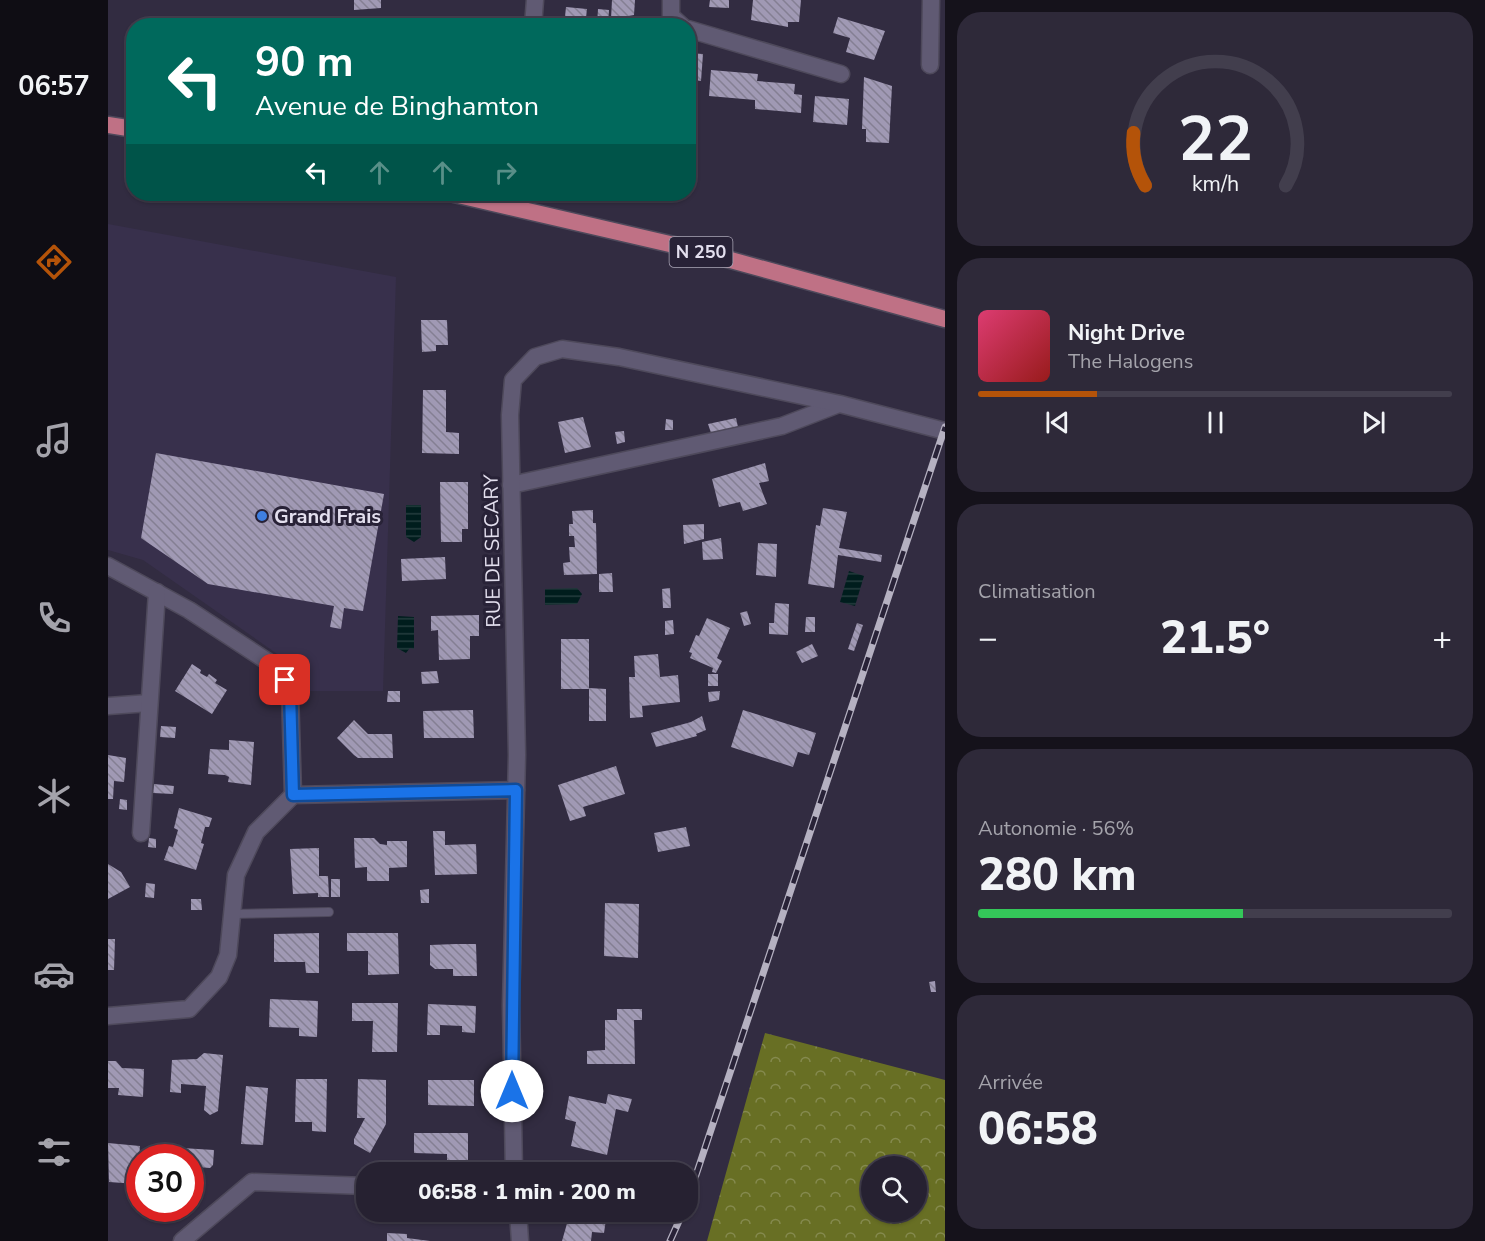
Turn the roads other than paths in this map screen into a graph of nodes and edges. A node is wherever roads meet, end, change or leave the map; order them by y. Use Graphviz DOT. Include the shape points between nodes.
graph roads {
  1 [pos="535,0"];
  2 [pos="671,0"];
  3 [pos="931,0"];
  4 [pos="534,18"];
  5 [pos="673,18"];
  6 [pos="696,31"];
  7 [pos="930,65"];
  8 [pos="840,74"];
  9 [pos="108,125"];
  10 [pos="126,128"];
  11 [pos="484,201"];
  12 [pos="945,319"];
  13 [pos="840,404"];
  14 [pos="945,431"];
  15 [pos="511,485"];
  16 [pos="108,566"];
  17 [pos="157,592"];
  18 [pos="149,703"];
  19 [pos="108,706"];
  20 [pos="516,790"];
  21 [pos="293,795"];
  22 [pos="141,833"];
  23 [pos="329,912"];
  24 [pos="232,914"];
  25 [pos="108,1016"];
  26 [pos="514,1162"];
  27 [pos="356,1186"];
  28 [pos="518,1222"];
  29 [pos="182,1241"];
  30 [pos="519,1241"];
  1 -- 4 [label="street"];
  2 -- 5 [label="street"];
  3 -- 7 [label="street"];
  6 -- 8 [label="street"];
  9 -- 10 [label="main road"];
  11 -- 12 [label="main road, N 250" via="687,248"];
  13 -- 14 [label="street, RUE DE SECARY"];
  13 -- 15 [label="street" via="782,426"];
  13 -- 15 [label="street, RUE DE SECARY" via="619,357 562,349 535,357 513,380"];
  15 -- 20 [label="street, RUE DE SECARY"];
  16 -- 17 [label="street"];
  17 -- 18 [label="street"];
  17 -- 21 [label="street" via="279,669 290,692"];
  18 -- 19 [label="street"];
  18 -- 22 [label="street"];
  20 -- 21 [label="street"];
  20 -- 26 [label="street, RUE DE SECARY" via="511,1005"];
  21 -- 24 [label="street" via="256,832 236,875"];
  23 -- 24 [label="lane"];
  24 -- 25 [label="street" via="228,955 219,977 189,1009"];
  27 -- 29 [label="street" via="252,1182"];
  28 -- 30 [label="street"];
}
